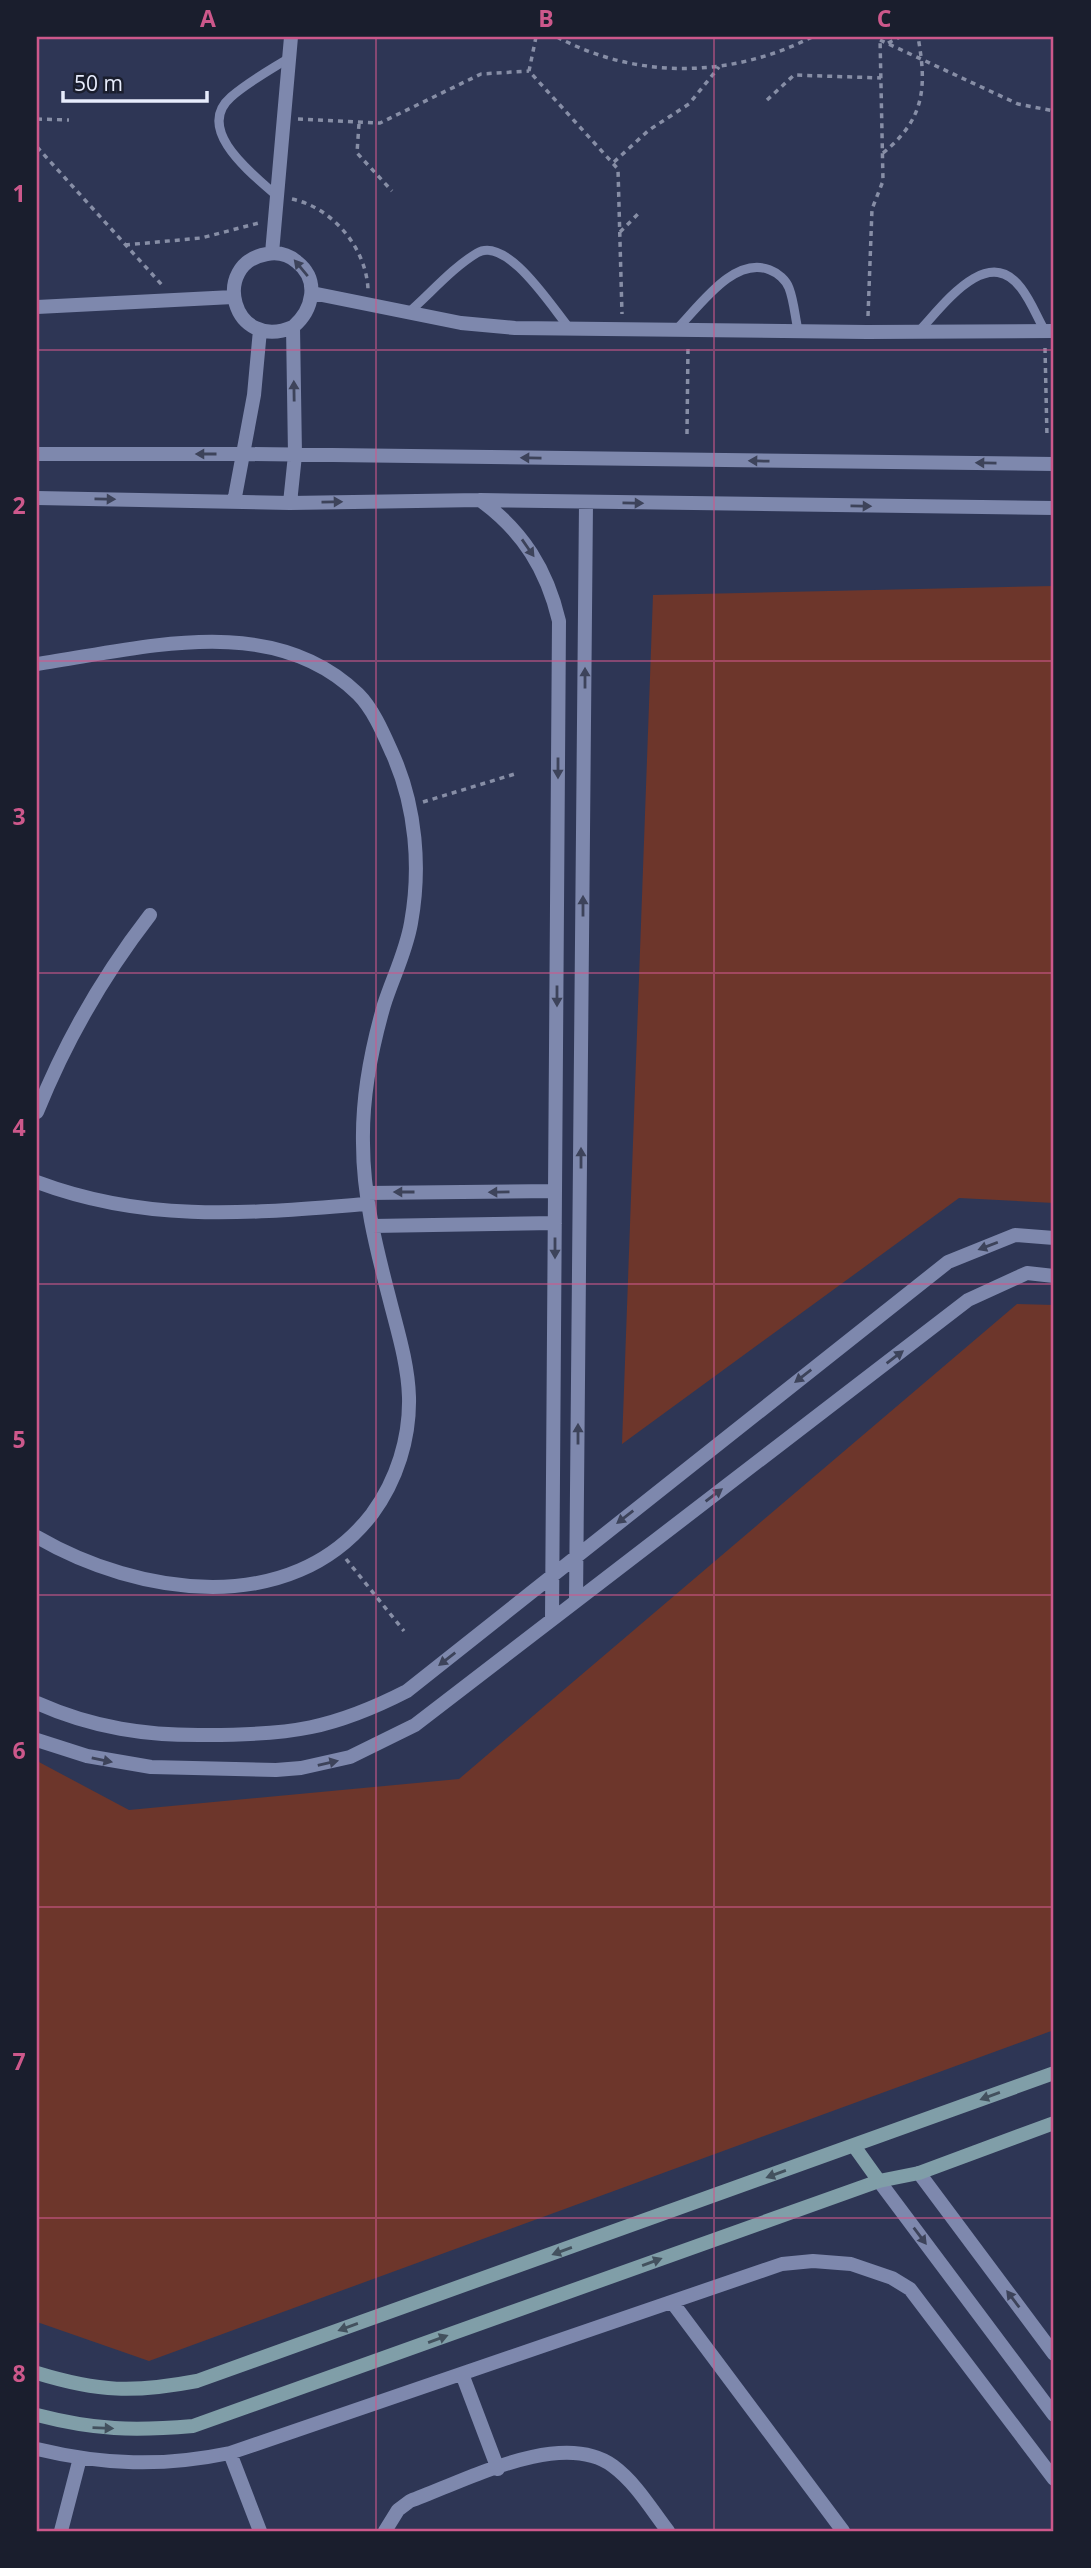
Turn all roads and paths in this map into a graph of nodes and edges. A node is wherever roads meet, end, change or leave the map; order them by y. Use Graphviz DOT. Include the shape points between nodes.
graph roads {
  1 [pos="292,37"];
  2 [pos="536,37"];
  3 [pos="557,37"];
  4 [pos="812,37"];
  5 [pos="900,37"];
  6 [pos="918,37"];
  7 [pos="880,38"];
  8 [pos="888,43"];
  9 [pos="289,58"];
  10 [pos="922,59"];
  11 [pos="719,67"];
  12 [pos="529,71"];
  13 [pos="881,78"];
  14 [pos="767,100"];
  15 [pos="1054,111"];
  16 [pos="284,118"];
  17 [pos="37,119"];
  18 [pos="69,120"];
  19 [pos="359,124"];
  20 [pos="37,147"];
  21 [pos="882,154"];
  22 [pos="614,162"];
  23 [pos="391,191"];
  24 [pos="276,196"];
  25 [pos="640,212"];
  26 [pos="274,218"];
  27 [pos="620,232"];
  28 [pos="125,244"];
  29 [pos="271,253"];
  30 [pos="312,293"];
  31 [pos="233,297"];
  32 [pos="175,300"];
  33 [pos="369,305"];
  34 [pos="37,307"];
  35 [pos="408,313"];
  36 [pos="293,327"];
  37 [pos="570,329"];
  38 [pos="260,330"];
  39 [pos="622,330"];
  40 [pos="682,330"];
  41 [pos="798,330"];
  42 [pos="919,331"];
  43 [pos="1050,331"];
  44 [pos="867,332"];
  45 [pos="687,435"];
  46 [pos="1047,437"];
  47 [pos="37,454"];
  48 [pos="245,454"];
  49 [pos="295,455"];
  50 [pos="1054,464"];
  51 [pos="37,498"];
  52 [pos="480,500"];
  53 [pos="234,502"];
  54 [pos="290,503"];
  55 [pos="586,503"];
  56 [pos="1054,508"];
  57 [pos="37,664"];
  58 [pos="518,773"];
  59 [pos="410,806"];
  60 [pos="150,915"];
  61 [pos="37,1112"];
  62 [pos="37,1182"];
  63 [pos="555,1191"];
  64 [pos="367,1198"];
  65 [pos="555,1223"];
  66 [pos="372,1226"];
  67 [pos="1054,1238"];
  68 [pos="1054,1276"];
  69 [pos="37,1537"];
  70 [pos="339,1550"];
  71 [pos="577,1555"];
  72 [pos="552,1576"];
  73 [pos="576,1601"];
  74 [pos="552,1619"];
  75 [pos="404,1631"];
  76 [pos="37,1703"];
  77 [pos="37,1740"];
  78 [pos="1054,2073"];
  79 [pos="1054,2123"];
  80 [pos="854,2146"];
  81 [pos="919,2173"];
  82 [pos="878,2181"];
  83 [pos="672,2302"];
  84 [pos="1054,2354"];
  85 [pos="37,2373"];
  86 [pos="463,2374"];
  87 [pos="37,2415"];
  88 [pos="1054,2415"];
  89 [pos="37,2449"];
  90 [pos="230,2453"];
  91 [pos="80,2458"];
  92 [pos="498,2469"];
  93 [pos="1054,2479"];
  94 [pos="61,2531"];
  95 [pos="260,2531"];
  96 [pos="385,2531"];
  97 [pos="668,2531"];
  98 [pos="843,2531"];
  1 -- 9 [label="street"];
  2 -- 12 [label="path"];
  3 -- 11 [label="path" via="616,61 659,69"];
  4 -- 11 [label="path" via="785,50"];
  5 -- 8 [label="path"];
  6 -- 10 [label="path"];
  7 -- 8 [label="path"];
  7 -- 13 [label="path"];
  8 -- 10 [label="path"];
  9 -- 16 [label="street"];
  9 -- 24 [label="lane" via="228,99 220,125 229,151"];
  10 -- 15 [label="path" via="1018,104"];
  10 -- 21 [label="path" via="921,103 912,123"];
  11 -- 22 [label="path" via="689,104 649,130"];
  12 -- 19 [label="path" via="481,74 388,121"];
  12 -- 22 [label="path"];
  13 -- 14 [label="path" via="794,75"];
  13 -- 21 [label="path"];
  16 -- 19 [label="path"];
  16 -- 24 [label="street"];
  17 -- 18 [label="path"];
  19 -- 23 [label="path" via="357,153"];
  20 -- 28 [label="path"];
  21 -- 44 [label="path" via="883,181 872,209"];
  22 -- 27 [label="path" via="619,173"];
  24 -- 26 [label="street"];
  24 -- 33 [label="path" via="319,210 344,232 362,261"];
  25 -- 27 [label="path"];
  26 -- 28 [label="path" via="201,238"];
  26 -- 29 [label="street"];
  27 -- 39 [label="path"];
  28 -- 32 [label="path"];
  30 -- 29 [label="street, one-way" via="303,268 289,257"];
  29 -- 31 [label="street" via="243,266"];
  30 -- 33 [label="street"];
  30 -- 36 [label="street" via="307,312"];
  31 -- 32 [label="street"];
  31 -- 38 [label="street" via="242,318"];
  32 -- 34 [label="street"];
  33 -- 35 [label="street"];
  35 -- 37 [label="street" via="475,324"];
  35 -- 37 [label="lane" via="478,252 494,251 514,261"];
  36 -- 38 [label="street"];
  49 -- 36 [label="street, one-way"];
  37 -- 39 [label="street"];
  38 -- 48 [label="street"];
  39 -- 40 [label="street"];
  40 -- 41 [label="street"];
  40 -- 41 [label="lane" via="731,275 746,267 762,266 789,285"];
  40 -- 45 [label="path"];
  41 -- 44 [label="street"];
  42 -- 43 [label="street"];
  42 -- 43 [label="lane" via="963,285 987,272 1013,279"];
  42 -- 44 [label="street"];
  43 -- 46 [label="path"];
  48 -- 47 [label="street, one-way"];
  48 -- 49 [label="street"];
  48 -- 53 [label="street"];
  50 -- 49 [label="street, one-way"];
  49 -- 54 [label="street"];
  51 -- 53 [label="street, one-way"];
  54 -- 52 [label="street, one-way"];
  52 -- 55 [label="street"];
  52 -- 63 [label="street, one-way" via="508,523 531,551 549,584 559,621"];
  53 -- 54 [label="street"];
  55 -- 56 [label="street, one-way"];
  71 -- 55 [label="street, one-way"];
  57 -- 59 [label="street" via="198,640 268,647 301,658 360,695 381,728"];
  58 -- 59 [label="path"];
  59 -- 64 [label="street" via="416,884 411,924 376,1036 365,1096"];
  60 -- 61 [label="street" via="83,1011"];
  62 -- 64 [label="street" via="99,1202 184,1214 227,1215"];
  63 -- 64 [label="street, one-way"];
  63 -- 65 [label="street"];
  64 -- 66 [label="street"];
  65 -- 66 [label="street"];
  65 -- 72 [label="street, one-way"];
  66 -- 70 [label="street" via="404,1365 408,1422 403,1450 380,1503"];
  67 -- 71 [label="street, one-way" via="1015,1235 948,1262"];
  73 -- 68 [label="street, one-way" via="968,1300 1027,1273"];
  69 -- 70 [label="street" via="114,1572 206,1588 263,1581"];
  70 -- 75 [label="path"];
  71 -- 72 [label="street"];
  71 -- 73 [label="street"];
  72 -- 74 [label="street"];
  72 -- 76 [label="street, one-way" via="407,1690 330,1724 276,1735 149,1734 90,1724"];
  73 -- 74 [label="street"];
  77 -- 74 [label="street, one-way" via="87,1756 150,1767 276,1770 326,1764 373,1749 415,1725"];
  78 -- 80 [label="street, one-way"];
  79 -- 81 [label="street"];
  80 -- 82 [label="street"];
  80 -- 85 [label="street, one-way" via="197,2381 146,2390 97,2390"];
  81 -- 82 [label="street"];
  84 -- 81 [label="street, one-way"];
  87 -- 82 [label="street, one-way" via="88,2428 193,2426"];
  82 -- 88 [label="street, one-way"];
  83 -- 86 [label="street"];
  83 -- 93 [label="street" via="798,2262 851,2264 891,2278 910,2289"];
  83 -- 98 [label="street"];
  86 -- 90 [label="street"];
  86 -- 92 [label="street"];
  89 -- 91 [label="street"];
  90 -- 91 [label="street" via="170,2463"];
  90 -- 95 [label="street"];
  91 -- 94 [label="street"];
  92 -- 96 [label="street" via="410,2501"];
  92 -- 97 [label="street" via="559,2451 594,2456 624,2475"];
}
